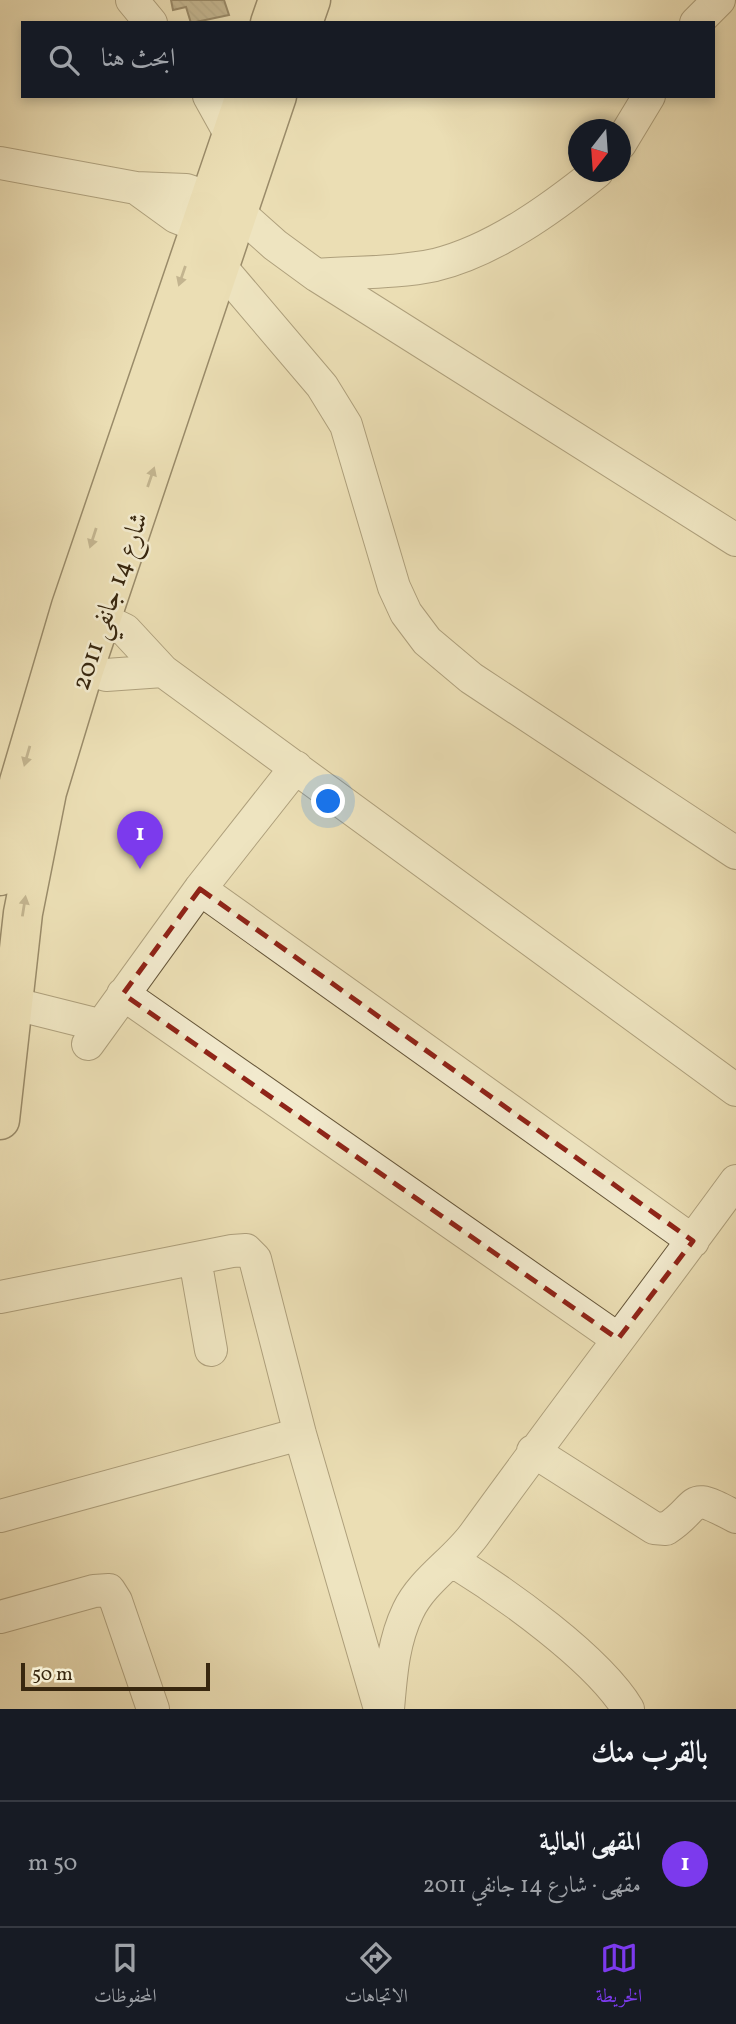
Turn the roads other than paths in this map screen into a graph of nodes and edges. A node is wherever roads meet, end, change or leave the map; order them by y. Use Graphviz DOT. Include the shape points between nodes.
graph roads {
  1 [pos="132,0"];
  2 [pos="278,0"];
  3 [pos="311,0"];
  4 [pos="719,0"];
  5 [pos="150,21"];
  6 [pos="271,21"];
  7 [pos="304,21"];
  8 [pos="698,21"];
  9 [pos="210,98"];
  10 [pos="244,98"];
  11 [pos="276,98"];
  12 [pos="648,98"];
  13 [pos="631,127"];
  14 [pos="232,136"];
  15 [pos="0,163"];
  16 [pos="251,174"];
  17 [pos="583,182"];
  18 [pos="219,229"];
  19 [pos="316,275"];
  20 [pos="736,540"];
  21 [pos="87,611"];
  22 [pos="69,665"];
  23 [pos="163,671"];
  24 [pos="296,767"];
  25 [pos="736,853"];
  26 [pos="0,876"];
  27 [pos="200,889"];
  28 [pos="123,994"];
  29 [pos="11,1003"];
  30 [pos="736,1090"];
  31 [pos="0,1120"];
  32 [pos="736,1181"];
  33 [pos="693,1241"];
  34 [pos="195,1259"];
  35 [pos="0,1297"];
  36 [pos="618,1339"];
  37 [pos="211,1350"];
  38 [pos="300,1434"];
  39 [pos="533,1451"];
  40 [pos="0,1516"];
  41 [pos="736,1517"];
  42 [pos="453,1561"];
  43 [pos="0,1618"];
  44 [pos="153,1709"];
  45 [pos="380,1709"];
  46 [pos="388,1709"];
  47 [pos="628,1709"];
  1 -- 5 [label="street"];
  2 -- 6 [label="main road"];
  3 -- 7 [label="main road"];
  4 -- 8 [label="street"];
  9 -- 14 [label="street"];
  10 -- 14 [label="main road, شارع 14 جانفي 2011"];
  11 -- 16 [label="main road, شارع 14 جانفي 2011"];
  12 -- 13 [label="street"];
  14 -- 16 [label="street"];
  14 -- 18 [label="main road, شارع 14 جانفي 2011"];
  15 -- 18 [label="street" via="136,188 186,190"];
  16 -- 18 [label="main road, شارع 14 جانفي 2011"];
  17 -- 19 [label="street" via="463,256 433,265"];
  18 -- 19 [label="street" via="275,245"];
  18 -- 21 [label="main road, شارع 14 جانفي 2011"];
  18 -- 25 [label="street" via="346,425 394,587 406,613 428,641 471,678"];
  19 -- 20 [label="street"];
  21 -- 22 [label="main road, شارع 14 جانفي 2011"];
  21 -- 23 [label="street" via="125,629"];
  22 -- 23 [label="street" via="106,675"];
  22 -- 26 [label="main road, شارع 14 جانفي 2011, one-way" via="19,782"];
  29 -- 22 [label="main road, شارع 14 جانفي 2011, one-way"];
  23 -- 24 [label="street"];
  24 -- 27 [label="street"];
  24 -- 30 [label="street"];
  27 -- 28 [label="street"];
  27 -- 33 [label="street"];
  28 -- 29 [label="street" via="94,1035"];
  28 -- 36 [label="street"];
  29 -- 31 [label="main road, شارع 14 جانفي 2011"];
  32 -- 33 [label="street"];
  33 -- 36 [label="street"];
  34 -- 35 [label="street"];
  34 -- 37 [label="street"];
  34 -- 38 [label="street" via="246,1250 255,1258"];
  36 -- 39 [label="street"];
  38 -- 40 [label="street"];
  38 -- 45 [label="street"];
  39 -- 41 [label="street" via="654,1528 666,1530 698,1502 713,1504"];
  39 -- 42 [label="street"];
  42 -- 46 [label="street" via="423,1589 398,1633"];
  42 -- 47 [label="street" via="591,1664"];
  43 -- 44 [label="street" via="109,1590 117,1601"];
}
